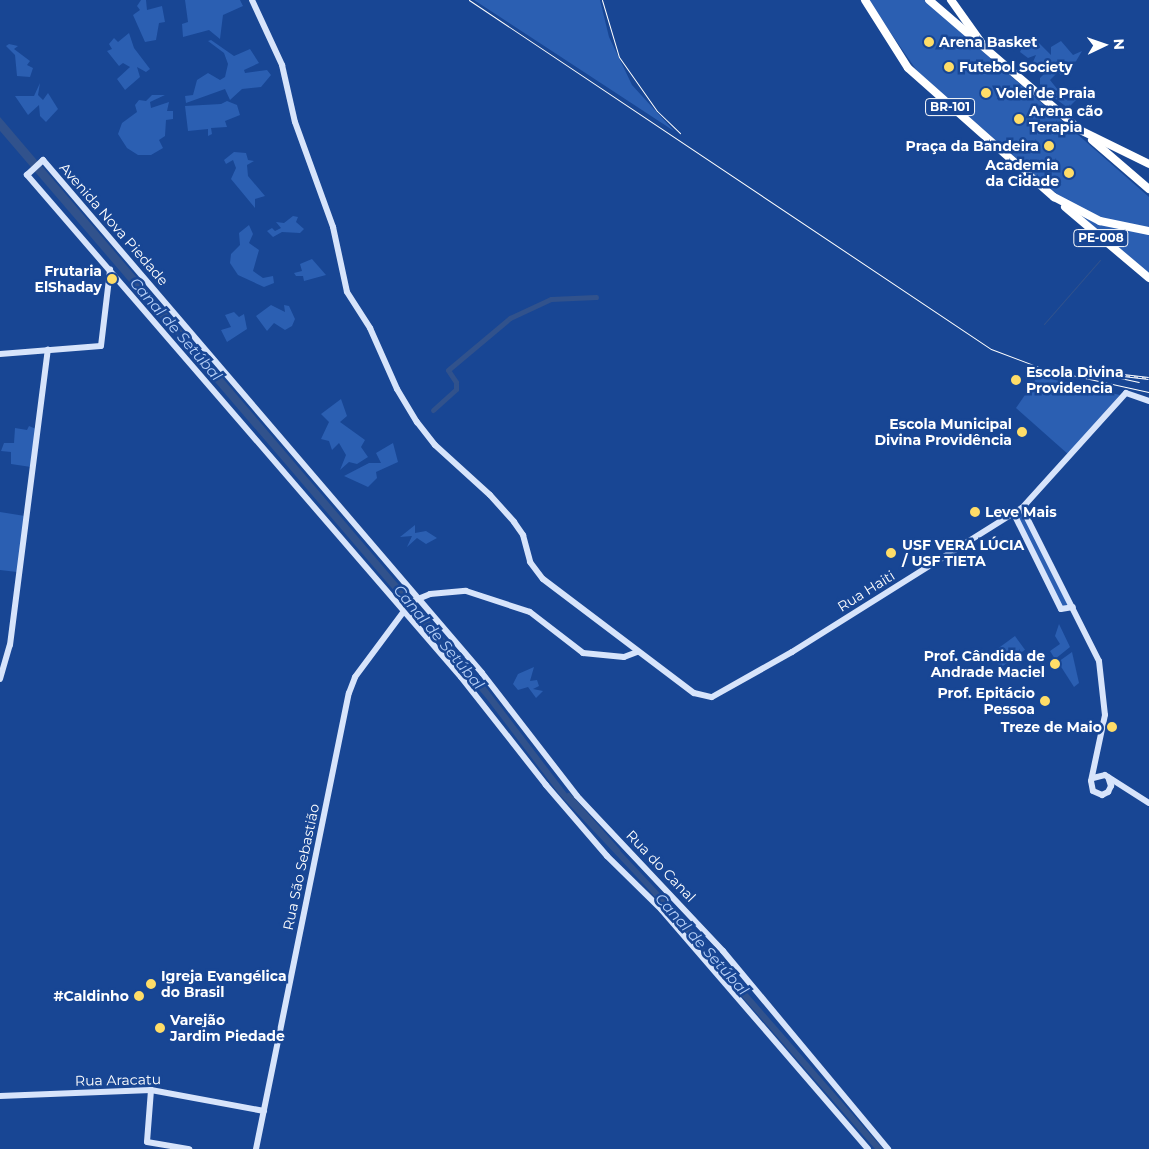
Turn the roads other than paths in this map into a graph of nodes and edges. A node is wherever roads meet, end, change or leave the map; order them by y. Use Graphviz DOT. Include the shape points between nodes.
graph roads {
  1 [pos="252,0"];
  2 [pos="865,0"];
  3 [pos="929,0"];
  4 [pos="950,0"];
  5 [pos="986,50"];
  6 [pos="1080,130"];
  7 [pos="1149,164"];
  8 [pos="1149,189"];
  9 [pos="1054,197"];
  10 [pos="1149,231"];
  11 [pos="110,270"];
  12 [pos="1149,278"];
  13 [pos="48,349"];
  14 [pos="0,354"];
  15 [pos="1149,401"];
  16 [pos="1022,508"];
  17 [pos="1013,512"];
  18 [pos="415,600"];
  19 [pos="1073,607"];
  20 [pos="405,609"];
  21 [pos="639,653"];
  22 [pos="0,679"];
  23 [pos="1098,763"];
  24 [pos="1106,776"];
  25 [pos="1093,778"];
  26 [pos="1122,787"];
  27 [pos="1108,792"];
  28 [pos="1149,803"];
  29 [pos="152,1090"];
  30 [pos="0,1096"];
  31 [pos="264,1111"];
  32 [pos="189,1149"];
  33 [pos="256,1149"];
  34 [pos="868,1149"];
  35 [pos="888,1149"];
  1 -- 21 [label="street, Rua Haiti" via="282,65 295,122 332,227 347,292 377,340 406,405 435,445 484,488 514,522 523,535 530,562 543,579"];
  2 -- 9 [label="highway, BR-101" via="908,68"];
  3 -- 5 [label="highway"];
  4 -- 5 [label="highway"];
  5 -- 6 [label="highway"];
  6 -- 7 [label="highway"];
  6 -- 8 [label="highway"];
  9 -- 10 [label="highway, BR-101" via="1092,217"];
  9 -- 12 [label="highway, PE-008"];
  11 -- 13 [label="street" via="101,346"];
  11 -- 18 [label="street, Avenida Nova Piedade" via="27,175 43,160"];
  11 -- 20 [label="street, Avenida Nova Piedade"];
  13 -- 14 [label="street"];
  13 -- 22 [label="street" via="10,646"];
  15 -- 16 [label="street, Rua Haiti" via="1126,393"];
  16 -- 17 [label="street, Rua Haiti"];
  16 -- 19 [label="street"];
  17 -- 19 [label="street" via="1060,609"];
  17 -- 21 [label="street, Rua Haiti" via="792,652 712,697 694,693"];
  18 -- 20 [label="street, Rua São Sebastião"];
  18 -- 21 [label="street" via="452,590 474,592 536,616 583,653 624,657"];
  18 -- 35 [label="street, Rua do Canal" via="482,673 577,796 723,951"];
  19 -- 23 [label="street" via="1093,644 1102,671 1105,701"];
  20 -- 31 [label="street, Rua São Sebastião" via="355,677 349,692"];
  20 -- 34 [label="street" via="607,856 662,910"];
  23 -- 24 [label="street"];
  23 -- 25 [label="street"];
  24 -- 25 [label="street"];
  24 -- 26 [label="street"];
  24 -- 27 [label="street" via="1111,786"];
  25 -- 27 [label="street" via="1093,791 1102,795"];
  26 -- 27 [label="street"];
  26 -- 28 [label="street"];
  29 -- 30 [label="street, Rua Aracatu"];
  29 -- 31 [label="street, Rua Aracatu"];
  29 -- 32 [label="street" via="147,1142"];
  31 -- 33 [label="street, Rua São Sebastião"];
}
